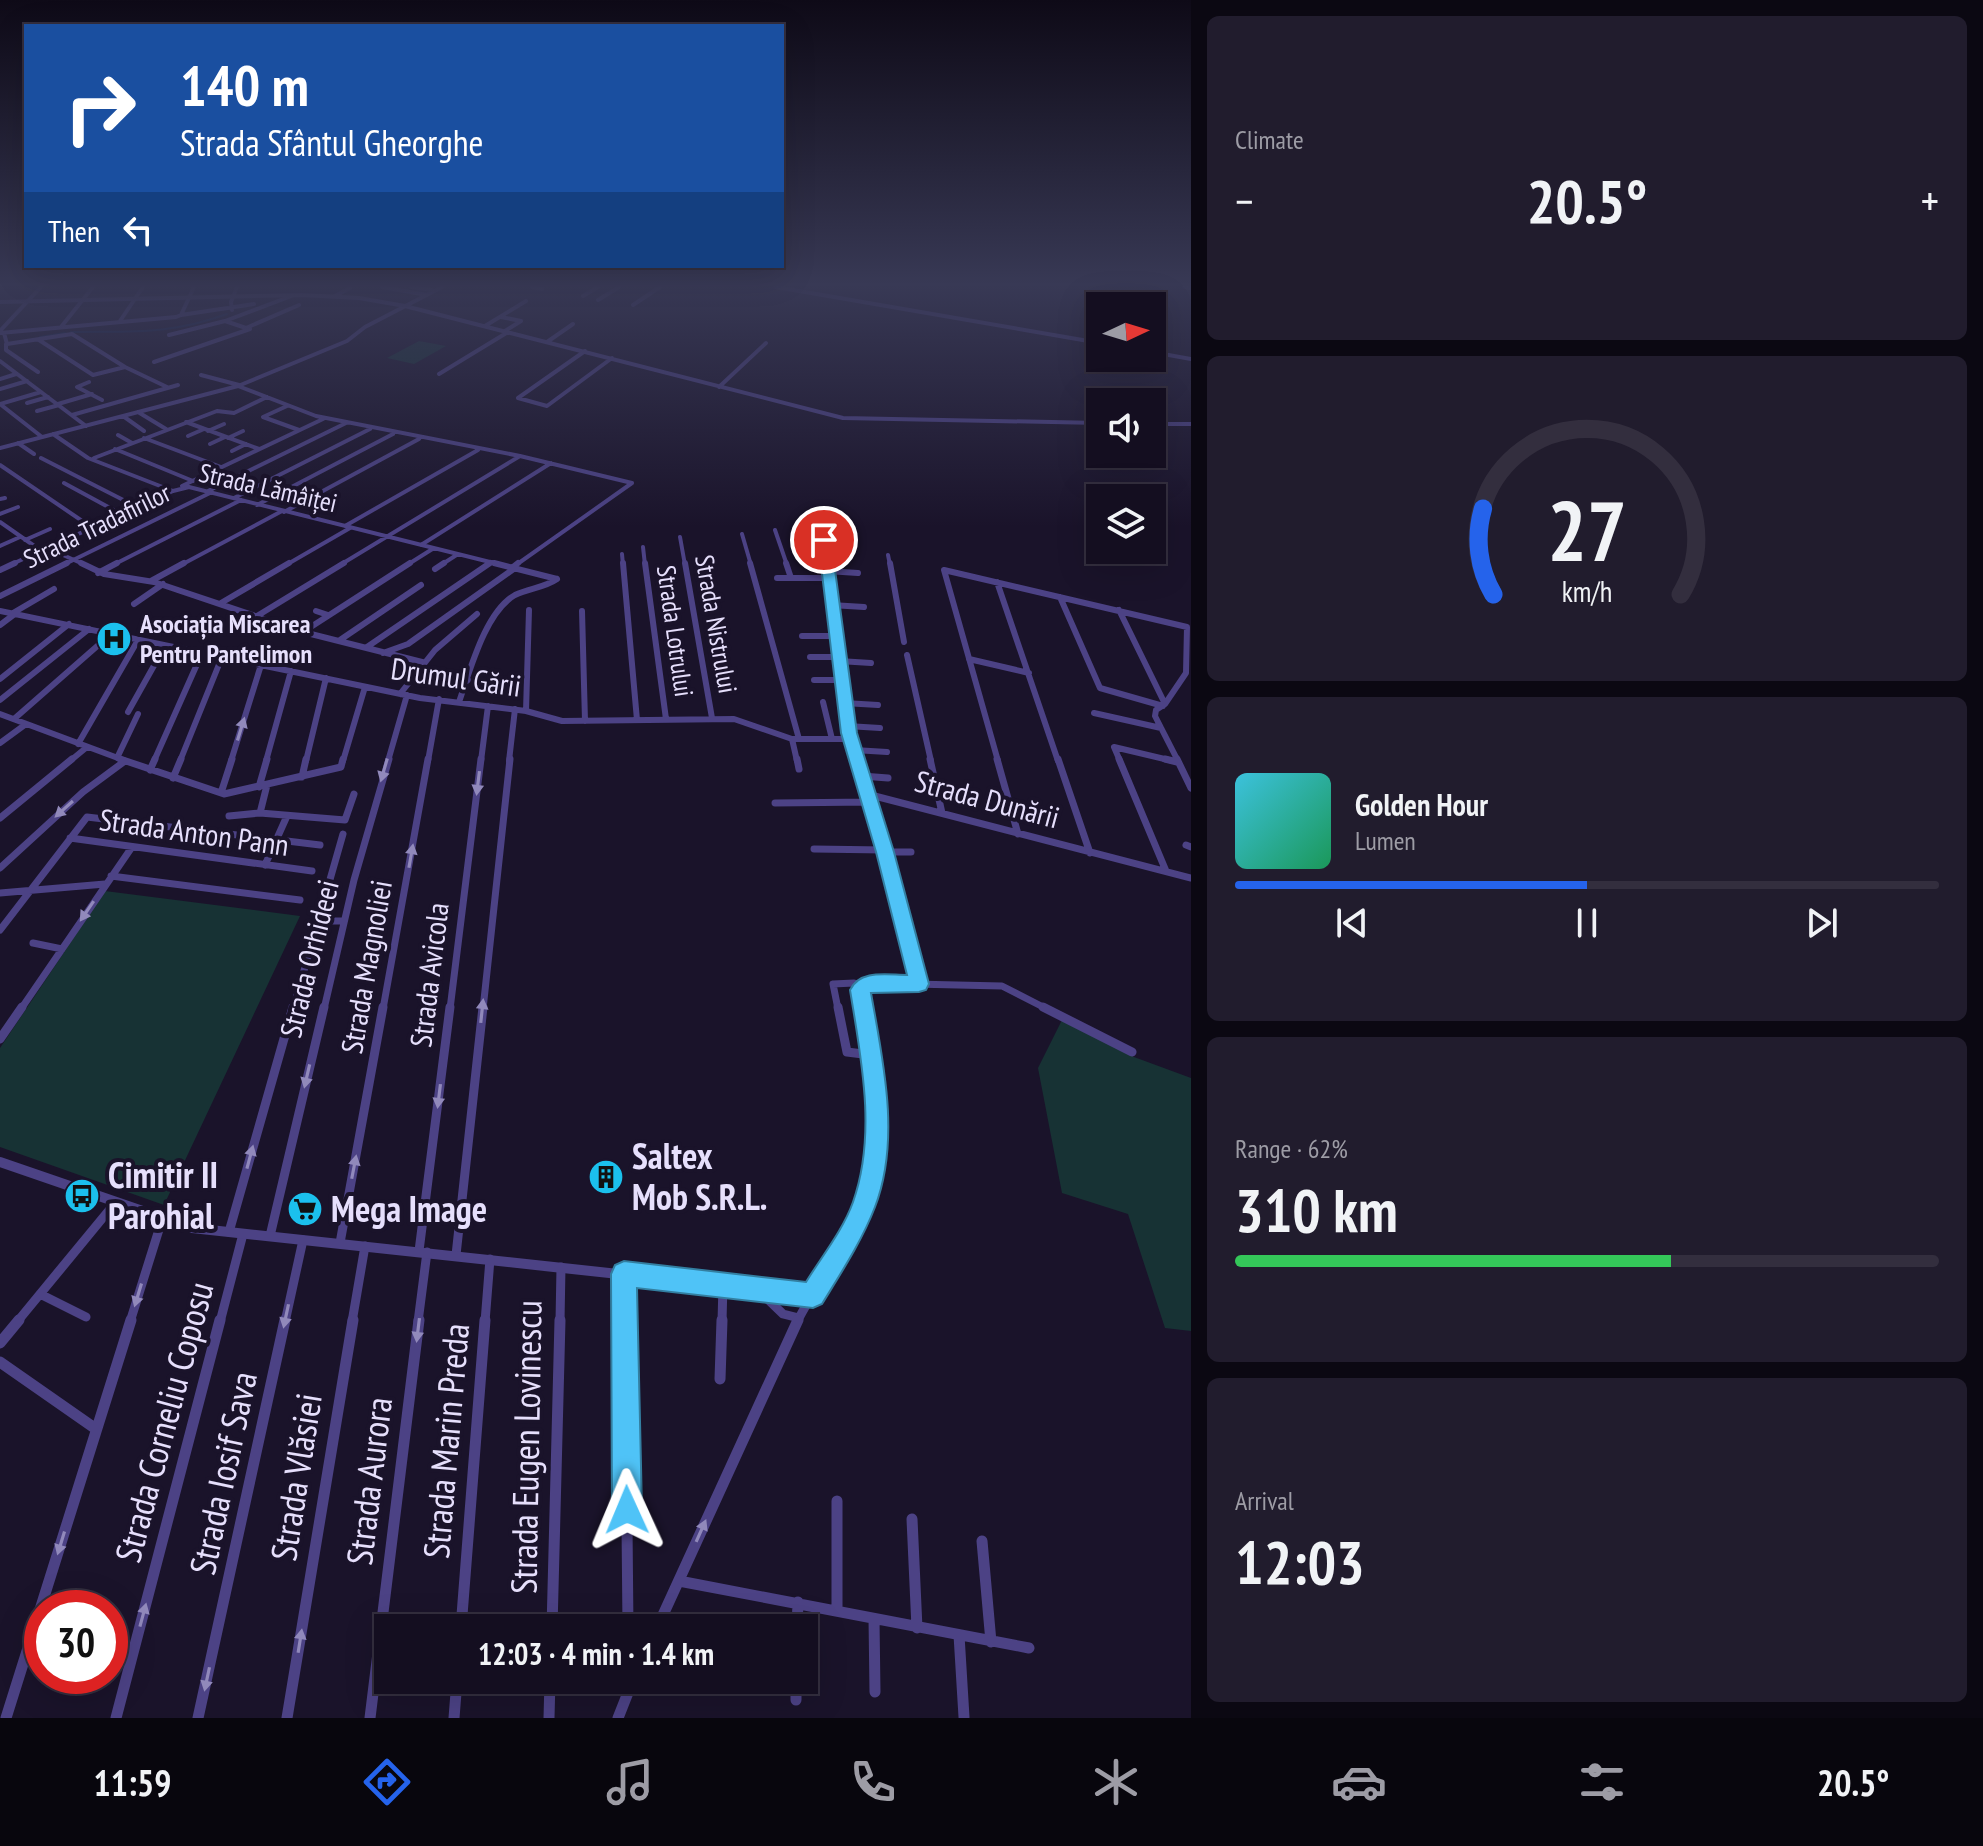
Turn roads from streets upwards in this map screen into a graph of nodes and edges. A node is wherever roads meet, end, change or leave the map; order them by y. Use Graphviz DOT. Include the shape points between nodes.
graph roads {
  1 [pos="7,367"];
  2 [pos="31,367"];
  3 [pos="82,367"];
  4 [pos="125,367"];
  5 [pos="285,367"];
  6 [pos="450,367"];
  7 [pos="562,367"];
  8 [pos="600,367"];
  9 [pos="646,367"];
  10 [pos="740,367"];
  11 [pos="0,369"];
  12 [pos="38,372"];
  13 [pos="16,374"];
  14 [pos="439,374"];
  15 [pos="201,375"];
  16 [pos="0,379"];
  17 [pos="27,381"];
  18 [pos="89,382"];
  19 [pos="178,385"];
  20 [pos="238,386"];
  21 [pos="167,387"];
  22 [pos="719,387"];
  23 [pos="0,389"];
  24 [pos="154,390"];
  25 [pos="41,392"];
  26 [pos="106,393"];
  27 [pos="161,393"];
  28 [pos="178,395"];
  29 [pos="94,396"];
  30 [pos="48,397"];
  31 [pos="267,397"];
  32 [pos="189,399"];
  33 [pos="102,400"];
  34 [pos="27,403"];
  35 [pos="200,403"];
  36 [pos="0,404"];
  37 [pos="58,404"];
  38 [pos="161,406"];
  39 [pos="287,406"];
  40 [pos="37,411"];
  41 [pos="138,412"];
  42 [pos="173,414"];
  43 [pos="72,415"];
  44 [pos="94,416"];
  45 [pos="123,416"];
  46 [pos="324,418"];
  47 [pos="100,422"];
  48 [pos="186,422"];
  49 [pos="346,423"];
  50 [pos="1086,423"];
  51 [pos="224,424"];
  52 [pos="1166,424"];
  53 [pos="1191,424"];
  54 [pos="283,425"];
  55 [pos="86,426"];
  56 [pos="166,429"];
  57 [pos="370,429"];
  58 [pos="206,430"];
  59 [pos="273,430"];
  60 [pos="299,430"];
  61 [pos="144,431"];
  62 [pos="243,431"];
  63 [pos="53,434"];
  64 [pos="393,434"];
  65 [pos="118,435"];
  66 [pos="188,436"];
  67 [pos="42,437"];
  68 [pos="143,438"];
  69 [pos="227,438"];
  70 [pos="419,439"];
  71 [pos="18,443"];
  72 [pos="132,443"];
  73 [pos="210,444"];
  74 [pos="246,444"];
  75 [pos="87,445"];
  76 [pos="0,448"];
  77 [pos="75,449"];
  78 [pos="115,449"];
  79 [pos="259,449"];
  80 [pos="480,449"];
  81 [pos="232,451"];
  82 [pos="34,454"];
  83 [pos="520,456"];
  84 [pos="41,458"];
  85 [pos="94,458"];
  86 [pos="551,463"];
  87 [pos="0,465"];
  88 [pos="221,467"];
  89 [pos="543,467"];
  90 [pos="554,471"];
  91 [pos="528,477"];
  92 [pos="538,481"];
  93 [pos="64,483"];
  94 [pos="194,484"];
  95 [pos="511,488"];
  96 [pos="173,491"];
  97 [pos="522,491"];
  98 [pos="210,492"];
  99 [pos="234,498"];
  100 [pos="494,499"];
  101 [pos="241,500"];
  102 [pos="505,502"];
  103 [pos="257,505"];
  104 [pos="18,507"];
  105 [pos="139,508"];
  106 [pos="477,510"];
  107 [pos="283,512"];
  108 [pos="488,513"];
  109 [pos="0,514"];
  110 [pos="258,514"];
  111 [pos="123,515"];
  112 [pos="270,518"];
  113 [pos="281,520"];
  114 [pos="459,521"];
  115 [pos="0,522"];
  116 [pos="238,524"];
  117 [pos="469,525"];
  118 [pos="348,527"];
  119 [pos="251,528"];
  120 [pos="50,529"];
  121 [pos="94,529"];
  122 [pos="262,530"];
  123 [pos="775,530"];
  124 [pos="219,534"];
  125 [pos="742,534"];
  126 [pos="389,537"];
  127 [pos="680,537"];
  128 [pos="232,538"];
  129 [pos="22,539"];
  130 [pos="824,540"];
  131 [pos="243,541"];
  132 [pos="199,544"];
  133 [pos="421,545"];
  134 [pos="0,546"];
  135 [pos="643,547"];
  136 [pos="212,548"];
  137 [pos="434,548"];
  138 [pos="46,550"];
  139 [pos="223,552"];
  140 [pos="458,554"];
  141 [pos="622,554"];
  142 [pos="179,555"];
  143 [pos="888,555"];
  144 [pos="191,559"];
  145 [pos="71,561"];
  146 [pos="492,562"];
  147 [pos="203,563"];
  148 [pos="342,565"];
  149 [pos="514,568"];
  150 [pos="435,569"];
  151 [pos="0,570"];
  152 [pos="172,570"];
  153 [pos="354,570"];
  154 [pos="98,573"];
  155 [pos="858,573"];
  156 [pos="828,574"];
  157 [pos="183,575"];
  158 [pos="326,575"];
  159 [pos="777,578"];
  160 [pos="791,578"];
  161 [pos="337,580"];
  162 [pos="151,581"];
  163 [pos="997,582"];
  164 [pos="163,584"];
  165 [pos="421,585"];
  166 [pos="54,589"];
  167 [pos="301,590"];
  168 [pos="312,595"];
  169 [pos="0,596"];
  170 [pos="1060,597"];
  171 [pos="283,601"];
  172 [pos="221,603"];
  173 [pos="134,604"];
  174 [pos="831,605"];
  175 [pos="294,606"];
  176 [pos="864,607"];
  177 [pos="529,610"];
  178 [pos="1119,610"];
  179 [pos="0,611"];
  180 [pos="316,611"];
  181 [pos="582,611"];
  182 [pos="15,613"];
  183 [pos="477,614"];
  184 [pos="328,615"];
  185 [pos="257,616"];
  186 [pos="69,624"];
  187 [pos="0,625"];
  188 [pos="89,629"];
  189 [pos="303,632"];
  190 [pos="111,634"];
  191 [pos="802,636"];
  192 [pos="835,636"];
  193 [pos="138,640"];
  194 [pos="340,640"];
  195 [pos="904,642"];
  196 [pos="165,646"];
  197 [pos="367,647"];
  198 [pos="202,653"];
  199 [pos="383,653"];
  200 [pos="907,655"];
  201 [pos="222,657"];
  202 [pos="810,657"];
  203 [pos="838,659"];
  204 [pos="969,659"];
  205 [pos="422,662"];
  206 [pos="871,663"];
  207 [pos="261,665"];
  208 [pos="291,671"];
  209 [pos="435,671"];
  210 [pos="1029,673"];
  211 [pos="326,678"];
  212 [pos="0,679"];
  213 [pos="468,680"];
  214 [pos="814,680"];
  215 [pos="841,680"];
  216 [pos="365,687"];
  217 [pos="404,695"];
  218 [pos="439,699"];
  219 [pos="0,700"];
  220 [pos="459,702"];
  221 [pos="823,702"];
  222 [pos="844,703"];
  223 [pos="878,705"];
  224 [pos="1164,705"];
  225 [pos="488,706"];
  226 [pos="515,709"];
  227 [pos="526,711"];
  228 [pos="128,712"];
  229 [pos="1094,713"];
  230 [pos="0,714"];
  231 [pos="138,714"];
  232 [pos="712,718"];
  233 [pos="14,719"];
  234 [pos="666,719"];
  235 [pos="637,720"];
  236 [pos="585,721"];
  237 [pos="26,724"];
  238 [pos="847,726"];
  239 [pos="880,728"];
  240 [pos="1161,728"];
  241 [pos="1108,737"];
  242 [pos="796,739"];
  243 [pos="832,739"];
  244 [pos="850,739"];
  245 [pos="0,743"];
  246 [pos="78,744"];
  247 [pos="87,747"];
  248 [pos="1114,747"];
  249 [pos="854,750"];
  250 [pos="887,752"];
  251 [pos="121,760"];
  252 [pos="1177,762"];
  253 [pos="799,769"];
  254 [pos="150,770"];
  255 [pos="862,776"];
  256 [pos="302,777"];
  257 [pos="173,778"];
  258 [pos="888,778"];
  259 [pos="263,786"];
  260 [pos="1191,788"];
  261 [pos="221,793"];
  262 [pos="354,794"];
  263 [pos="869,798"];
  264 [pos="775,803"];
  265 [pos="260,813"];
  266 [pos="942,813"];
  267 [pos="229,816"];
  268 [pos="287,816"];
  269 [pos="0,818"];
  270 [pos="343,834"];
  271 [pos="1018,834"];
  272 [pos="70,838"];
  273 [pos="277,839"];
  274 [pos="320,845"];
  275 [pos="132,847"];
  276 [pos="814,849"];
  277 [pos="884,851"];
  278 [pos="911,852"];
  279 [pos="1090,853"];
  280 [pos="265,865"];
  281 [pos="0,868"];
  282 [pos="312,871"];
  283 [pos="1166,871"];
  284 [pos="111,876"];
  285 [pos="1191,878"];
  286 [pos="106,884"];
  287 [pos="30,891"];
  288 [pos="0,893"];
  289 [pos="300,900"];
  290 [pos="318,921"];
  291 [pos="344,921"];
  292 [pos="0,930"];
  293 [pos="33,943"];
  294 [pos="62,949"];
  295 [pos="919,984"];
  296 [pos="861,986"];
  297 [pos="0,1039"];
  298 [pos="1132,1052"];
  299 [pos="871,1055"];
  300 [pos="0,1162"];
  301 [pos="115,1203"];
  302 [pos="162,1220"];
  303 [pos="229,1232"];
  304 [pos="243,1234"];
  305 [pos="270,1236"];
  306 [pos="303,1240"];
  307 [pos="340,1243"];
  308 [pos="365,1246"];
  309 [pos="423,1252"];
  310 [pos="456,1255"];
  311 [pos="490,1259"];
  312 [pos="561,1267"];
  313 [pos="624,1274"];
  314 [pos="723,1284"];
  315 [pos="756,1289"];
  316 [pos="40,1294"];
  317 [pos="813,1295"];
  318 [pos="86,1317"];
  319 [pos="799,1318"];
  320 [pos="0,1343"];
  321 [pos="0,1362"];
  322 [pos="720,1379"];
  323 [pos="96,1429"];
  324 [pos="837,1501"];
  325 [pos="912,1519"];
  326 [pos="982,1541"];
  327 [pos="679,1581"];
  328 [pos="798,1602"];
  329 [pos="837,1611"];
  330 [pos="462,1614"];
  331 [pos="552,1614"];
  332 [pos="628,1614"];
  333 [pos="664,1614"];
  334 [pos="798,1614"];
  335 [pos="874,1619"];
  336 [pos="917,1628"];
  337 [pos="959,1635"];
  338 [pos="991,1642"];
  339 [pos="1029,1648"];
  340 [pos="875,1692"];
  341 [pos="456,1694"];
  342 [pos="550,1694"];
  343 [pos="627,1694"];
  344 [pos="796,1694"];
  345 [pos="796,1700"];
  346 [pos="964,1717"];
  347 [pos="6,1718"];
  348 [pos="116,1718"];
  349 [pos="198,1718"];
  350 [pos="287,1718"];
  351 [pos="370,1718"];
  352 [pos="454,1718"];
  353 [pos="549,1718"];
  354 [pos="618,1718"];
  1 -- 11 [label="street"];
  1 -- 13 [label="street"];
  2 -- 12 [label="street"];
  3 -- 4 [label="street" via="94,375"];
  4 -- 21 [label="street"];
  5 -- 20 [label="street"];
  6 -- 14 [label="street"];
  7 -- 8 [label="street" via="518,398 547,406"];
  9 -- 22 [label="street"];
  10 -- 22 [label="street"];
  13 -- 16 [label="street"];
  13 -- 17 [label="street"];
  15 -- 20 [label="street"];
  17 -- 23 [label="street"];
  17 -- 25 [label="street"];
  18 -- 29 [label="street" via="77,387"];
  19 -- 21 [label="street"];
  20 -- 31 [label="street"];
  20 -- 32 [label="street"];
  21 -- 24 [label="street"];
  22 -- 50 [label="street" via="849,419"];
  24 -- 27 [label="street"];
  24 -- 43 [label="street"];
  25 -- 30 [label="street"];
  25 -- 36 [label="street"];
  26 -- 29 [label="street"];
  28 -- 32 [label="street"];
  29 -- 33 [label="street"];
  29 -- 37 [label="street"];
  30 -- 34 [label="street"];
  30 -- 37 [label="street"];
  31 -- 39 [label="street"];
  31 -- 48 [label="street" via="233,413 219,411"];
  32 -- 35 [label="street"];
  32 -- 38 [label="street"];
  36 -- 67 [label="street"];
  37 -- 40 [label="street"];
  37 -- 43 [label="street"];
  38 -- 41 [label="street"];
  38 -- 42 [label="street"];
  39 -- 46 [label="street"];
  39 -- 54 [label="street" via="263,417"];
  41 -- 45 [label="street"];
  41 -- 56 [label="street"];
  43 -- 55 [label="street"];
  44 -- 47 [label="street"];
  45 -- 47 [label="street"];
  45 -- 61 [label="street"];
  46 -- 49 [label="street"];
  46 -- 60 [label="street"];
  47 -- 55 [label="street"];
  48 -- 56 [label="street"];
  48 -- 58 [label="street"];
  49 -- 57 [label="street"];
  49 -- 98 [label="street, Strada Tradafirilor"];
  51 -- 58 [label="street"];
  52 -- 53 [label="street"];
  54 -- 59 [label="street"];
  54 -- 60 [label="street"];
  55 -- 63 [label="street"];
  56 -- 68 [label="street"];
  57 -- 64 [label="street"];
  57 -- 99 [label="street"];
  58 -- 66 [label="street"];
  58 -- 69 [label="street"];
  60 -- 79 [label="street"];
  62 -- 69 [label="street"];
  63 -- 67 [label="street"];
  63 -- 77 [label="street"];
  64 -- 70 [label="street"];
  64 -- 103 [label="street"];
  65 -- 72 [label="street"];
  67 -- 71 [label="street"];
  68 -- 72 [label="street"];
  68 -- 88 [label="street"];
  69 -- 73 [label="street"];
  69 -- 74 [label="street"];
  70 -- 80 [label="street"];
  70 -- 107 [label="street"];
  71 -- 76 [label="street"];
  71 -- 82 [label="street"];
  72 -- 78 [label="street"];
  74 -- 79 [label="street"];
  74 -- 81 [label="street"];
  75 -- 77 [label="street"];
  77 -- 85 [label="street"];
  78 -- 85 [label="street"];
  78 -- 94 [label="street"];
  79 -- 88 [label="street"];
  80 -- 83 [label="street"];
  80 -- 118 [label="street"];
  83 -- 86 [label="street"];
  83 -- 126 [label="street"];
  84 -- 105 [label="street"];
  85 -- 96 [label="street"];
  86 -- 89 [label="street"];
  86 -- 149 [label="street" via="632,483"];
  87 -- 121 [label="street"];
  88 -- 94 [label="street"];
  89 -- 90 [label="street"];
  89 -- 91 [label="street"];
  91 -- 92 [label="street"];
  91 -- 95 [label="street"];
  93 -- 111 [label="street"];
  94 -- 96 [label="street, Strada Lămâiței"];
  94 -- 98 [label="street, Strada Lămâiței"];
  95 -- 97 [label="street"];
  95 -- 100 [label="street"];
  96 -- 105 [label="street, Strada Lămâiței"];
  98 -- 99 [label="street, Strada Lămâiței"];
  98 -- 145 [label="street, Strada Tradafirilor"];
  99 -- 101 [label="street, Strada Lămâiței"];
  100 -- 102 [label="street"];
  100 -- 106 [label="street"];
  101 -- 103 [label="street, Strada Lămâiței"];
  101 -- 154 [label="street"];
  103 -- 107 [label="street, Strada Lămâiței"];
  104 -- 109 [label="street"];
  105 -- 111 [label="street, Strada Lămâiței"];
  106 -- 108 [label="street"];
  106 -- 114 [label="street"];
  107 -- 112 [label="street"];
  107 -- 118 [label="street, Strada Lămâiței"];
  110 -- 112 [label="street"];
  111 -- 121 [label="street, Strada Lămâiței"];
  112 -- 113 [label="street"];
  112 -- 119 [label="street"];
  114 -- 117 [label="street"];
  114 -- 133 [label="street"];
  115 -- 129 [label="street"];
  116 -- 119 [label="street"];
  118 -- 126 [label="street, Strada Lămâiței"];
  118 -- 172 [label="street"];
  119 -- 122 [label="street"];
  119 -- 128 [label="street"];
  120 -- 129 [label="street"];
  121 -- 138 [label="street, Strada Lămâiței"];
  123 -- 160 [label="street"];
  124 -- 128 [label="street"];
  125 -- 242 [label="street"];
  126 -- 133 [label="street, Strada Lămâiței"];
  126 -- 148 [label="street"];
  127 -- 232 [label="street, Strada Nistrului"];
  128 -- 131 [label="street"];
  128 -- 136 [label="street"];
  129 -- 134 [label="street"];
  129 -- 138 [label="street"];
  130 -- 156 [label="street"];
  132 -- 136 [label="street"];
  133 -- 137 [label="street, Strada Lămâiței"];
  135 -- 234 [label="street, Strada Lotrului"];
  136 -- 139 [label="street"];
  136 -- 144 [label="street"];
  137 -- 140 [label="street, Strada Lămâiței"];
  137 -- 184 [label="street"];
  138 -- 145 [label="street"];
  138 -- 151 [label="street, Strada Lămâiței"];
  140 -- 146 [label="street, Strada Lămâiței"];
  140 -- 150 [label="street"];
  141 -- 235 [label="street"];
  142 -- 144 [label="street"];
  143 -- 195 [label="street"];
  144 -- 147 [label="street"];
  144 -- 152 [label="street"];
  145 -- 154 [label="street"];
  145 -- 169 [label="street, Strada Tradafirilor"];
  146 -- 149 [label="street, Strada Lămâiței"];
  146 -- 197 [label="street"];
  148 -- 153 [label="street"];
  148 -- 158 [label="street"];
  149 -- 199 [label="street" via="408,644"];
  149 -- 213 [label="street, Strada Lămâiței" via="557,579 499,606"];
  152 -- 157 [label="street"];
  152 -- 162 [label="street"];
  154 -- 162 [label="street"];
  155 -- 156 [label="street"];
  156 -- 160 [label="street"];
  156 -- 174 [label="street"];
  158 -- 161 [label="street"];
  158 -- 167 [label="street"];
  159 -- 160 [label="street"];
  162 -- 164 [label="street"];
  163 -- 170 [label="street"];
  163 -- 204 [label="street" via="944,570"];
  163 -- 210 [label="street"];
  164 -- 172 [label="street"];
  164 -- 173 [label="street"];
  165 -- 194 [label="street"];
  166 -- 182 [label="street"];
  167 -- 168 [label="street"];
  167 -- 171 [label="street"];
  170 -- 178 [label="street"];
  170 -- 224 [label="street" via="1100,688"];
  171 -- 175 [label="street"];
  171 -- 185 [label="street"];
  172 -- 185 [label="street"];
  174 -- 176 [label="street"];
  174 -- 192 [label="street"];
  177 -- 227 [label="street"];
  178 -- 224 [label="street"];
  178 -- 224 [label="street" via="1187,627 1186,673"];
  179 -- 182 [label="street, Drumul Gării"];
  180 -- 184 [label="street"];
  181 -- 236 [label="street"];
  182 -- 186 [label="street, Drumul Gării"];
  182 -- 187 [label="street"];
  183 -- 205 [label="street, Strada Orhideei"];
  184 -- 189 [label="street"];
  185 -- 189 [label="street"];
  186 -- 188 [label="street, Drumul Gării"];
  186 -- 212 [label="street"];
  188 -- 190 [label="street, Drumul Gării"];
  188 -- 219 [label="street"];
  189 -- 194 [label="street"];
  190 -- 193 [label="street, Drumul Gării"];
  190 -- 233 [label="street"];
  191 -- 192 [label="street"];
  192 -- 203 [label="street"];
  193 -- 196 [label="street, Drumul Gării"];
  193 -- 246 [label="street"];
  194 -- 197 [label="street"];
  196 -- 198 [label="street, Drumul Gării"];
  196 -- 228 [label="street"];
  197 -- 199 [label="street"];
  198 -- 201 [label="street, Drumul Gării"];
  198 -- 254 [label="street"];
  199 -- 205 [label="street"];
  200 -- 266 [label="street"];
  201 -- 207 [label="street, Drumul Gării"];
  201 -- 257 [label="street"];
  202 -- 203 [label="street"];
  203 -- 206 [label="street"];
  203 -- 215 [label="street"];
  204 -- 210 [label="street"];
  204 -- 271 [label="street"];
  205 -- 217 [label="street, Strada Orhideei"];
  207 -- 208 [label="street, Drumul Gării"];
  261 -- 207 [label="street, one-way"];
  208 -- 211 [label="street, Drumul Gării"];
  208 -- 259 [label="street"];
  209 -- 213 [label="street"];
  210 -- 279 [label="street"];
  211 -- 216 [label="street, Drumul Gării"];
  211 -- 256 [label="street"];
  213 -- 220 [label="street"];
  214 -- 215 [label="street"];
  215 -- 222 [label="street"];
  216 -- 217 [label="street, Drumul Gării"];
  216 -- 256 [label="street" via="341,767"];
  217 -- 218 [label="street, Drumul Gării"];
  217 -- 291 [label="street, Strada Orhideei, one-way"];
  218 -- 220 [label="street, Drumul Gării"];
  307 -- 218 [label="street, Strada Magnoliei, one-way"];
  220 -- 225 [label="street, Drumul Gării"];
  221 -- 243 [label="street"];
  222 -- 223 [label="street"];
  222 -- 238 [label="street"];
  224 -- 240 [label="street" via="1155,713"];
  225 -- 226 [label="street, Drumul Gării"];
  225 -- 309 [label="street, Strada Avicola, one-way"];
  226 -- 227 [label="street, Drumul Gării"];
  310 -- 226 [label="street, one-way"];
  227 -- 236 [label="street, Drumul Gării" via="558,721"];
  229 -- 240 [label="street"];
  230 -- 233 [label="street"];
  231 -- 251 [label="street"];
  232 -- 234 [label="street, Drumul Gării"];
  232 -- 242 [label="street, Drumul Gării" via="743,720"];
  233 -- 237 [label="street"];
  234 -- 235 [label="street, Drumul Gării"];
  235 -- 236 [label="street, Drumul Gării"];
  237 -- 245 [label="street"];
  237 -- 246 [label="street"];
  238 -- 239 [label="street"];
  238 -- 244 [label="street"];
  240 -- 252 [label="street"];
  241 -- 248 [label="street"];
  242 -- 243 [label="street, Drumul Gării"];
  242 -- 253 [label="street"];
  243 -- 244 [label="street, Drumul Gării"];
  244 -- 249 [label="street"];
  246 -- 247 [label="street"];
  247 -- 251 [label="street"];
  247 -- 269 [label="street"];
  248 -- 252 [label="street"];
  248 -- 283 [label="street"];
  249 -- 250 [label="street"];
  249 -- 255 [label="street"];
  251 -- 254 [label="street"];
  251 -- 281 [label="street, one-way"];
  252 -- 260 [label="street"];
  254 -- 257 [label="street"];
  255 -- 258 [label="street"];
  255 -- 263 [label="street"];
  256 -- 259 [label="street"];
  257 -- 261 [label="street"];
  259 -- 261 [label="street"];
  259 -- 265 [label="street"];
  262 -- 268 [label="street" via="345,820"];
  263 -- 264 [label="street"];
  263 -- 266 [label="street, Strada Dunării"];
  263 -- 277 [label="street, Strada Dunării"];
  265 -- 267 [label="street"];
  265 -- 268 [label="street"];
  266 -- 271 [label="street, Strada Dunării"];
  268 -- 273 [label="street"];
  270 -- 290 [label="street"];
  271 -- 279 [label="street, Strada Dunării"];
  272 -- 273 [label="street" via="87,817"];
  272 -- 275 [label="street, Strada Anton Pann"];
  272 -- 287 [label="street"];
  273 -- 274 [label="street"];
  273 -- 280 [label="street"];
  275 -- 280 [label="street, Strada Anton Pann"];
  275 -- 284 [label="street"];
  276 -- 277 [label="street"];
  277 -- 278 [label="street"];
  277 -- 295 [label="street, Strada Dunării"];
  279 -- 283 [label="street, Strada Dunării"];
  280 -- 282 [label="street, Strada Anton Pann"];
  283 -- 285 [label="street, Strada Dunării"];
  284 -- 286 [label="street"];
  284 -- 289 [label="street"];
  286 -- 287 [label="street"];
  286 -- 294 [label="street, one-way"];
  287 -- 288 [label="street"];
  287 -- 292 [label="street"];
  290 -- 291 [label="street"];
  303 -- 290 [label="street, one-way"];
  291 -- 305 [label="street, Strada Orhideei, one-way"];
  293 -- 294 [label="street"];
  294 -- 297 [label="street"];
  295 -- 296 [label="street"];
  295 -- 298 [label="street" via="1002,986"];
  296 -- 299 [label="street"];
  296 -- 299 [label="street" via="833,984 847,1052"];
  299 -- 317 [label="street" via="877,1115 871,1183 854,1227"];
  300 -- 301 [label="street"];
  301 -- 302 [label="street"];
  301 -- 316 [label="street"];
  302 -- 303 [label="street"];
  302 -- 323 [label="street, one-way"];
  303 -- 304 [label="street"];
  304 -- 305 [label="street"];
  348 -- 304 [label="street, Strada Corneliu Coposu, one-way"];
  305 -- 306 [label="street"];
  306 -- 307 [label="street"];
  306 -- 349 [label="street, Strada Iosif Sava, one-way"];
  307 -- 308 [label="street"];
  308 -- 309 [label="street"];
  350 -- 308 [label="street, Strada Vlăsiei, one-way"];
  309 -- 310 [label="street"];
  309 -- 351 [label="street, Strada Aurora, one-way"];
  310 -- 311 [label="street"];
  311 -- 312 [label="street"];
  311 -- 330 [label="street, Strada Marin Preda"];
  312 -- 313 [label="street"];
  312 -- 331 [label="street, Strada Eugen Lovinescu"];
  313 -- 314 [label="street"];
  313 -- 332 [label="street"];
  314 -- 315 [label="street"];
  314 -- 322 [label="street"];
  315 -- 317 [label="street"];
  315 -- 319 [label="street" via="783,1314"];
  316 -- 318 [label="street"];
  316 -- 320 [label="street"];
  317 -- 319 [label="street"];
  327 -- 319 [label="street, one-way"];
  321 -- 323 [label="street"];
  323 -- 347 [label="street, one-way"];
  324 -- 329 [label="street"];
  325 -- 336 [label="street"];
  326 -- 338 [label="street"];
  327 -- 328 [label="street"];
  327 -- 333 [label="street"];
  328 -- 329 [label="street"];
  328 -- 334 [label="street"];
  329 -- 335 [label="street"];
  335 -- 336 [label="street"];
  335 -- 340 [label="street"];
  336 -- 337 [label="street"];
  337 -- 338 [label="street"];
  337 -- 346 [label="street"];
  338 -- 339 [label="street"];
  341 -- 352 [label="street"];
  342 -- 353 [label="street"];
  343 -- 354 [label="street"];
  344 -- 345 [label="street"];
}
